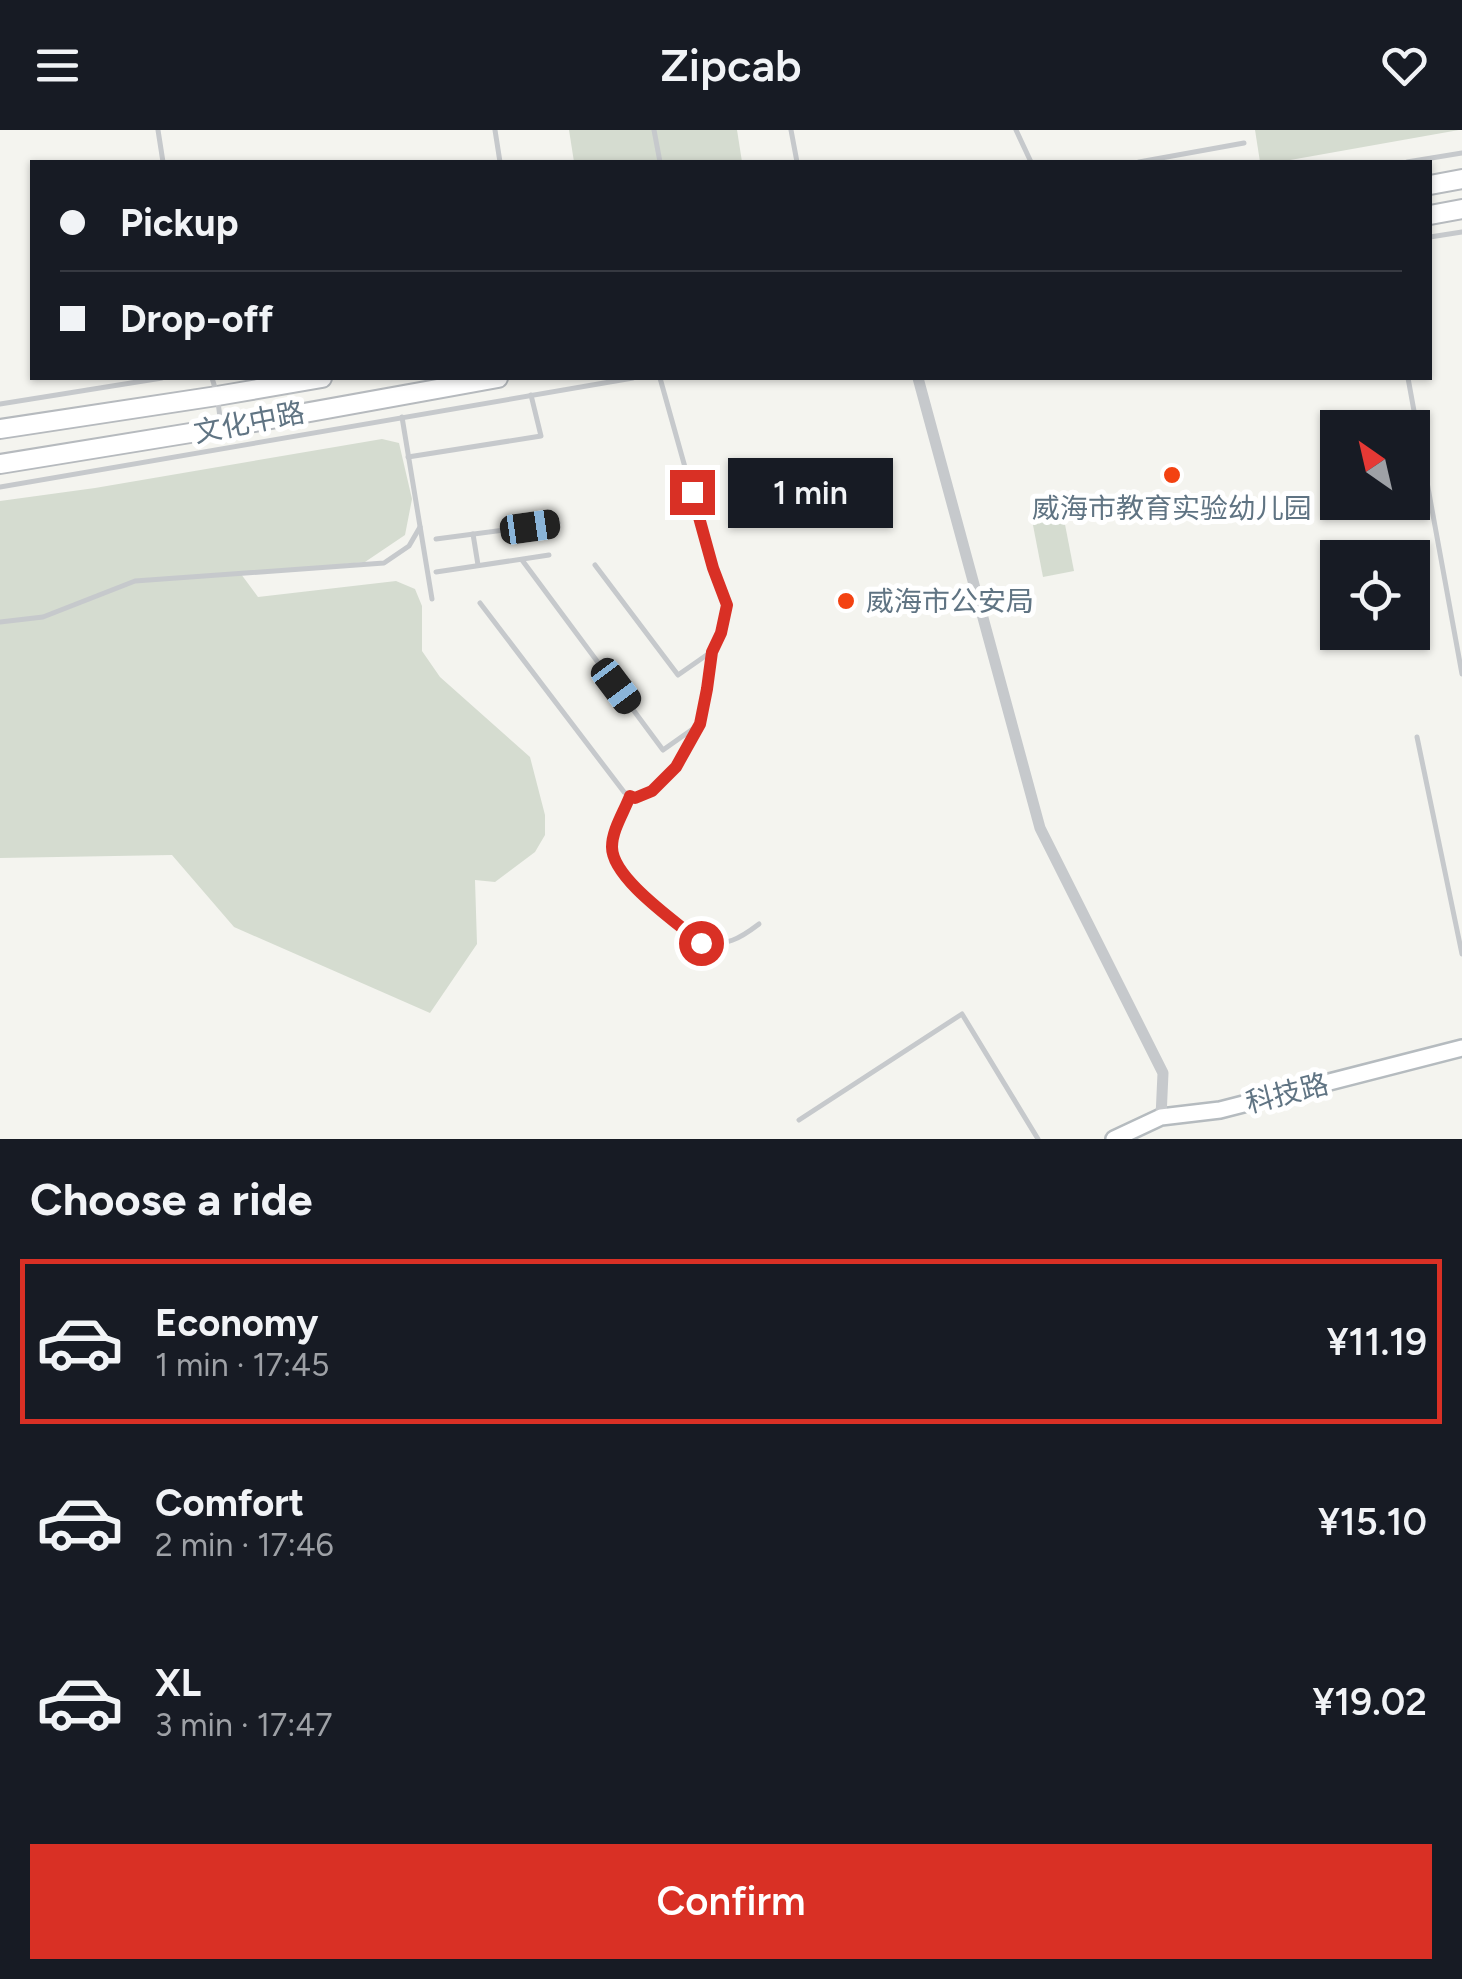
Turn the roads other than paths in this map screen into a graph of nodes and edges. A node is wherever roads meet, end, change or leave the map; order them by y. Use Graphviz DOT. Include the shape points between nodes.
graph roads {
  1 [pos="158,130"];
  2 [pos="496,130"];
  3 [pos="654,130"];
  4 [pos="791,130"];
  5 [pos="1016,130"];
  6 [pos="1244,143"];
  7 [pos="1462,153"];
  8 [pos="162,160"];
  9 [pos="500,160"];
  10 [pos="660,160"];
  11 [pos="798,160"];
  12 [pos="1029,160"];
  13 [pos="1150,160"];
  14 [pos="1419,160"];
  15 [pos="1462,179"];
  16 [pos="1432,184"];
  17 [pos="1462,209"];
  18 [pos="1432,215"];
  19 [pos="1462,232"];
  20 [pos="1432,237"];
  21 [pos="150,380"];
  22 [pos="298,380"];
  23 [pos="487,380"];
  24 [pos="621,380"];
  25 [pos="661,380"];
  26 [pos="919,380"];
  27 [pos="1408,380"];
  28 [pos="215,387"];
  29 [pos="531,395"];
  30 [pos="0,404"];
  31 [pos="402,417"];
  32 [pos="222,428"];
  33 [pos="0,430"];
  34 [pos="408,457"];
  35 [pos="0,464"];
  36 [pos="0,487"];
  37 [pos="558,523"];
  38 [pos="420,527"];
  39 [pos="473,534"];
  40 [pos="436,539"];
  41 [pos="549,556"];
  42 [pos="522,560"];
  43 [pos="595,565"];
  44 [pos="478,566"];
  45 [pos="436,572"];
  46 [pos="432,599"];
  47 [pos="480,603"];
  48 [pos="0,622"];
  49 [pos="712,652"];
  50 [pos="1462,674"];
  51 [pos="700,724"];
  52 [pos="1417,738"];
  53 [pos="630,796"];
  54 [pos="760,924"];
  55 [pos="1462,954"];
  56 [pos="1462,1048"];
  57 [pos="1160,1117"];
  58 [pos="800,1120"];
  59 [pos="1038,1139"];
  60 [pos="1114,1139"];
  1 -- 8 [label="lane"];
  2 -- 9 [label="lane"];
  3 -- 10 [label="lane"];
  4 -- 11 [label="lane"];
  5 -- 12 [label="lane"];
  6 -- 13 [label="lane"];
  7 -- 14 [label="lane"];
  15 -- 16 [label="main road"];
  17 -- 18 [label="main road"];
  19 -- 20 [label="lane"];
  21 -- 30 [label="lane"];
  22 -- 28 [label="main road, 文化中路"];
  23 -- 32 [label="main road, 文化中路"];
  24 -- 29 [label="lane"];
  25 -- 49 [label="lane" via="727,605"];
  26 -- 57 [label="street" via="1040,828 1163,1073"];
  27 -- 50 [label="lane"];
  28 -- 32 [label="lane"];
  28 -- 33 [label="main road, 文化中路"];
  29 -- 31 [label="lane"];
  29 -- 34 [label="lane" via="541,436"];
  31 -- 34 [label="lane"];
  31 -- 36 [label="lane"];
  32 -- 35 [label="main road, 文化中路"];
  34 -- 38 [label="lane"];
  37 -- 39 [label="lane"];
  38 -- 46 [label="lane"];
  38 -- 48 [label="lane" via="409,546 384,563 135,581 43,618"];
  39 -- 40 [label="lane"];
  39 -- 44 [label="lane"];
  41 -- 42 [label="lane"];
  42 -- 44 [label="lane"];
  42 -- 51 [label="lane" via="664,750"];
  43 -- 49 [label="lane" via="678,675"];
  44 -- 45 [label="lane"];
  47 -- 53 [label="lane"];
  49 -- 51 [label="lane"];
  51 -- 53 [label="lane" via="676,767 652,791"];
  52 -- 55 [label="lane"];
  53 -- 54 [label="lane" via="612,850 635,886 701,943 738,940"];
  56 -- 57 [label="main road, 科技路" via="1220,1110"];
  57 -- 60 [label="main road, 科技路"];
  58 -- 59 [label="lane" via="962,1014"];
}
